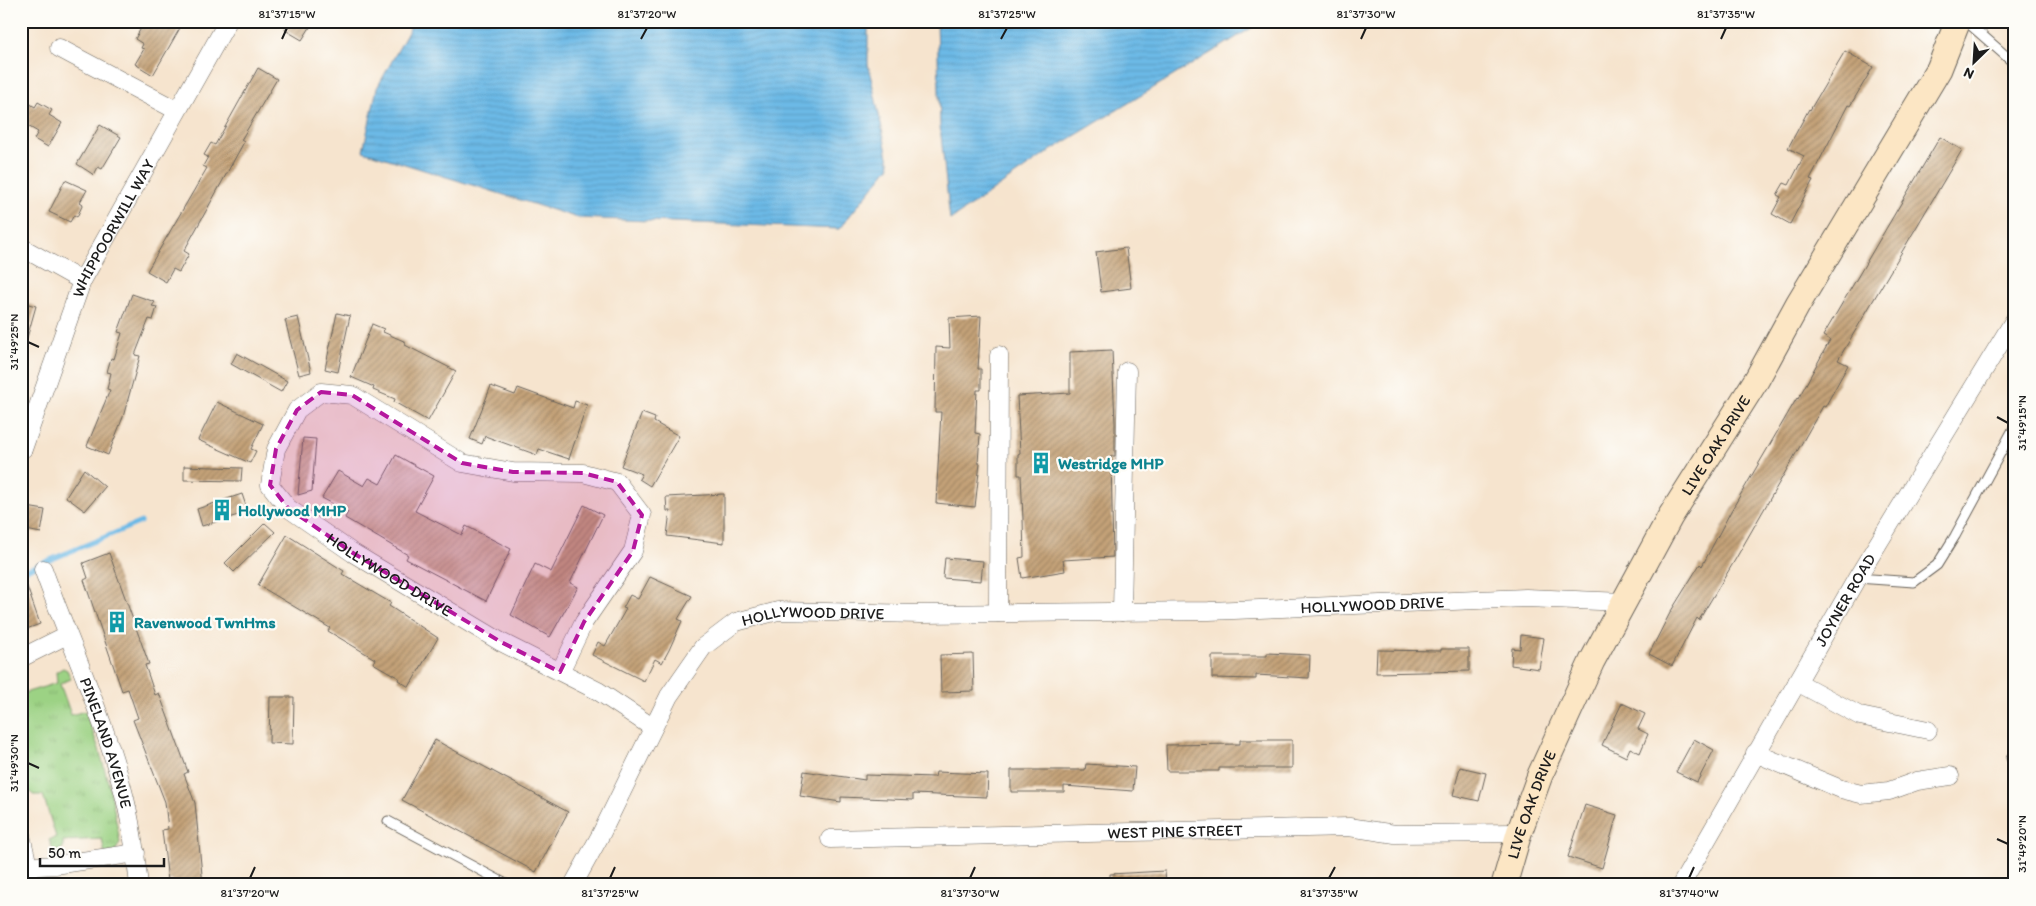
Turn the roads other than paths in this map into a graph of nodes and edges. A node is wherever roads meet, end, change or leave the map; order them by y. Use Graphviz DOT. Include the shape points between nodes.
graph roads {
  1 [pos="228,21"];
  2 [pos="1958,21"];
  3 [pos="1966,21"];
  4 [pos="59,48"];
  5 [pos="2015,64"];
  6 [pos="176,110"];
  7 [pos="21,247"];
  8 [pos="82,281"];
  9 [pos="2015,319"];
  10 [pos="999,355"];
  11 [pos="1127,371"];
  12 [pos="2015,426"];
  13 [pos="23,449"];
  14 [pos="43,569"];
  15 [pos="1857,578"];
  16 [pos="1624,602"];
  17 [pos="1122,612"];
  18 [pos="998,613"];
  19 [pos="67,634"];
  20 [pos="21,658"];
  21 [pos="560,672"];
  22 [pos="1797,682"];
  23 [pos="652,727"];
  24 [pos="1928,730"];
  25 [pos="1755,753"];
  26 [pos="2015,753"];
  27 [pos="2015,761"];
  28 [pos="1950,776"];
  29 [pos="388,821"];
  30 [pos="1518,833"];
  31 [pos="21,835"];
  32 [pos="830,839"];
  33 [pos="136,853"];
  34 [pos="25,867"];
  35 [pos="139,885"];
  36 [pos="508,885"];
  37 [pos="573,885"];
  38 [pos="1504,885"];
  39 [pos="1681,885"];
  1 -- 6 [label="street, WHIPPOORWILL WAY"];
  2 -- 16 [label="street, LIVE OAK DRIVE" via="1939,69 1798,304 1757,379 1670,517"];
  3 -- 5 [label="lane"];
  4 -- 6 [label="street"];
  6 -- 8 [label="street, WHIPPOORWILL WAY"];
  7 -- 8 [label="street"];
  8 -- 13 [label="street, WHIPPOORWILL WAY"];
  9 -- 15 [label="street, JOYNER ROAD"];
  10 -- 18 [label="street"];
  11 -- 17 [label="street"];
  12 -- 15 [label="lane" via="1936,565 1914,582"];
  14 -- 19 [label="street, PINELAND AVENUE"];
  15 -- 22 [label="street, JOYNER ROAD"];
  16 -- 17 [label="street, HOLLYWOOD DRIVE" via="1526,598"];
  16 -- 30 [label="street, LIVE OAK DRIVE" via="1551,747"];
  17 -- 18 [label="street, HOLLYWOOD DRIVE"];
  18 -- 23 [label="street, HOLLYWOOD DRIVE" via="778,611 736,622 703,647 668,696"];
  19 -- 20 [label="street"];
  19 -- 33 [label="street, PINELAND AVENUE" via="122,788"];
  21 -- 21 [label="street, HOLLYWOOD DRIVE" via="501,642 288,508 270,485 276,449 297,410 321,392 352,395 462,463 513,472 583,473 617,482 642,515 633,551 584,622"];
  21 -- 23 [label="street, HOLLYWOOD DRIVE" via="598,691"];
  22 -- 24 [label="street" via="1860,716"];
  22 -- 25 [label="street, JOYNER ROAD"];
  23 -- 37 [label="street, HOLLYWOOD DRIVE"];
  25 -- 28 [label="street" via="1841,789 1861,794 1889,791 1917,781"];
  25 -- 39 [label="street, JOYNER ROAD"];
  26 -- 27 [label="lane" via="2010,758"];
  29 -- 36 [label="lane"];
  30 -- 32 [label="street, WEST PINE STREET" via="1395,834 1349,827"];
  30 -- 38 [label="street, LIVE OAK DRIVE"];
  31 -- 34 [label="street"];
  33 -- 34 [label="street"];
  33 -- 35 [label="street, PINELAND AVENUE"];
}
